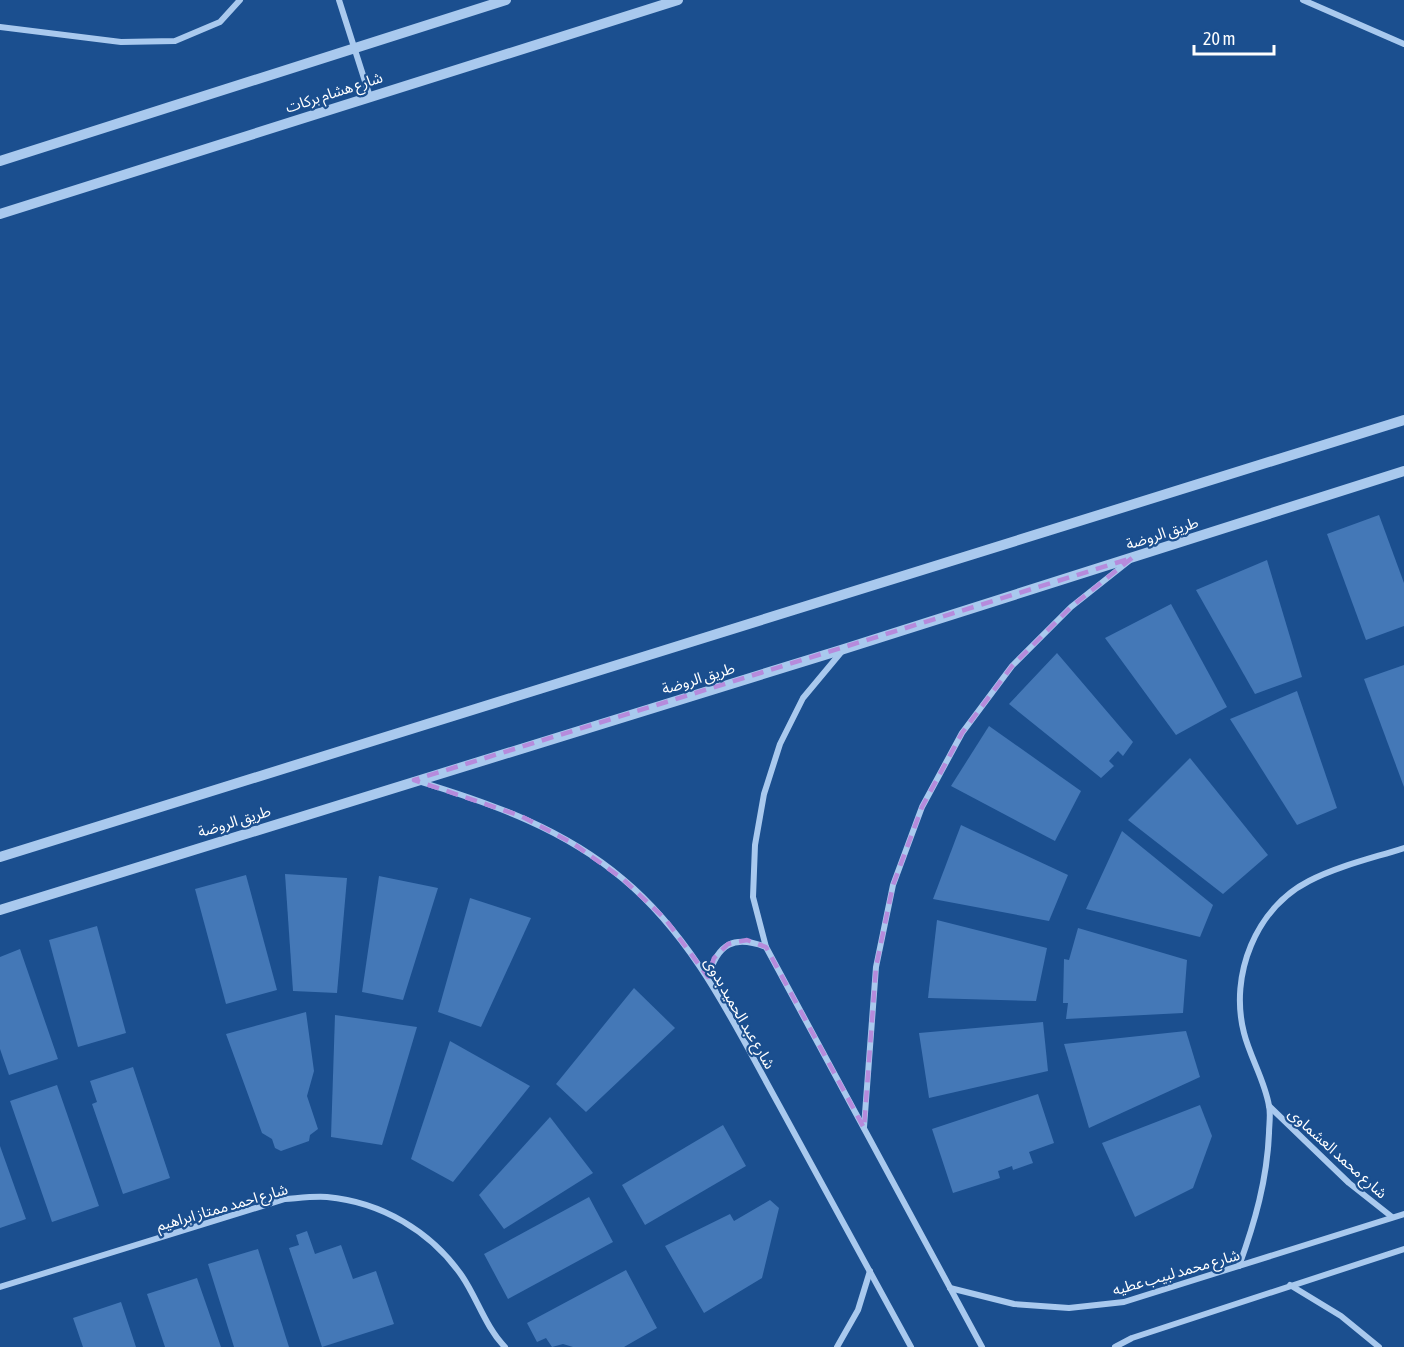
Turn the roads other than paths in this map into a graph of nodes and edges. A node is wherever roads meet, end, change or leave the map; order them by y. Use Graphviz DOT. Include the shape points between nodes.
graph roads {
  1 [pos="240,0"];
  2 [pos="339,0"];
  3 [pos="506,0"];
  4 [pos="678,0"];
  5 [pos="1303,0"];
  6 [pos="0,27"];
  7 [pos="1404,44"];
  8 [pos="355,49"];
  9 [pos="370,97"];
  10 [pos="0,161"];
  11 [pos="0,214"];
  12 [pos="1404,420"];
  13 [pos="1404,471"];
  14 [pos="1132,558"];
  15 [pos="844,649"];
  16 [pos="414,780"];
  17 [pos="1404,848"];
  18 [pos="0,856"];
  19 [pos="0,910"];
  20 [pos="766,947"];
  21 [pos="708,977"];
  22 [pos="1269,1106"];
  23 [pos="864,1128"];
  24 [pos="1404,1214"];
  25 [pos="1392,1217"];
  26 [pos="1404,1249"];
  27 [pos="1239,1266"];
  28 [pos="870,1271"];
  29 [pos="1290,1285"];
  30 [pos="0,1287"];
  31 [pos="950,1288"];
  32 [pos="502,1346"];
  33 [pos="837,1347"];
  34 [pos="911,1347"];
  35 [pos="982,1347"];
  36 [pos="1115,1347"];
  37 [pos="1379,1347"];
  1 -- 6 [label="street" via="220,22 175,41 121,42"];
  2 -- 8 [label="street"];
  3 -- 8 [label="street"];
  4 -- 9 [label="street, شارع هشام بركات"];
  5 -- 7 [label="street"];
  8 -- 9 [label="street"];
  8 -- 10 [label="street"];
  9 -- 11 [label="street, شارع هشام بركات"];
  12 -- 18 [label="street"];
  13 -- 14 [label="street, طريق الروضة"];
  14 -- 15 [label="street, طريق الروضة"];
  14 -- 23 [label="street" via="1071,607 1012,666 962,733 922,807 893,885 876,967"];
  15 -- 16 [label="street, طريق الروضة"];
  15 -- 20 [label="street" via="803,698 780,744 764,794 755,845 753,897"];
  16 -- 19 [label="street, طريق الروضة"];
  16 -- 21 [label="street, شارع عبد الحميد بدوى" via="521,816 574,844 623,879 666,920"];
  17 -- 22 [label="street, شارع محمد العشماوى" via="1308,881 1280,902 1258,930 1244,962 1239,997 1244,1032"];
  20 -- 21 [label="street" via="747,940 728,944 714,958"];
  20 -- 23 [label="street"];
  21 -- 28 [label="street, شارع عبد الحميد بدوى"];
  22 -- 25 [label="street, شارع محمد العشماوى" via="1349,1183"];
  22 -- 27 [label="street, شارع محمد العشماوى" via="1268,1161 1257,1214"];
  23 -- 31 [label="street"];
  24 -- 25 [label="street, شارع محمد لبيب عطيه"];
  25 -- 27 [label="street, شارع محمد لبيب عطيه"];
  26 -- 29 [label="street"];
  27 -- 31 [label="street, شارع محمد لبيب عطيه" via="1124,1302 1069,1308 1014,1304"];
  28 -- 33 [label="street" via="858,1310"];
  28 -- 34 [label="street, شارع عبد الحميد بدوى"];
  29 -- 36 [label="street"];
  29 -- 37 [label="street" via="1341,1316"];
  30 -- 32 [label="street, شارع احمد ممتاز ابراهيم" via="285,1199 326,1197 376,1208 404,1221 436,1245 462,1276"];
  31 -- 35 [label="street"];
}
